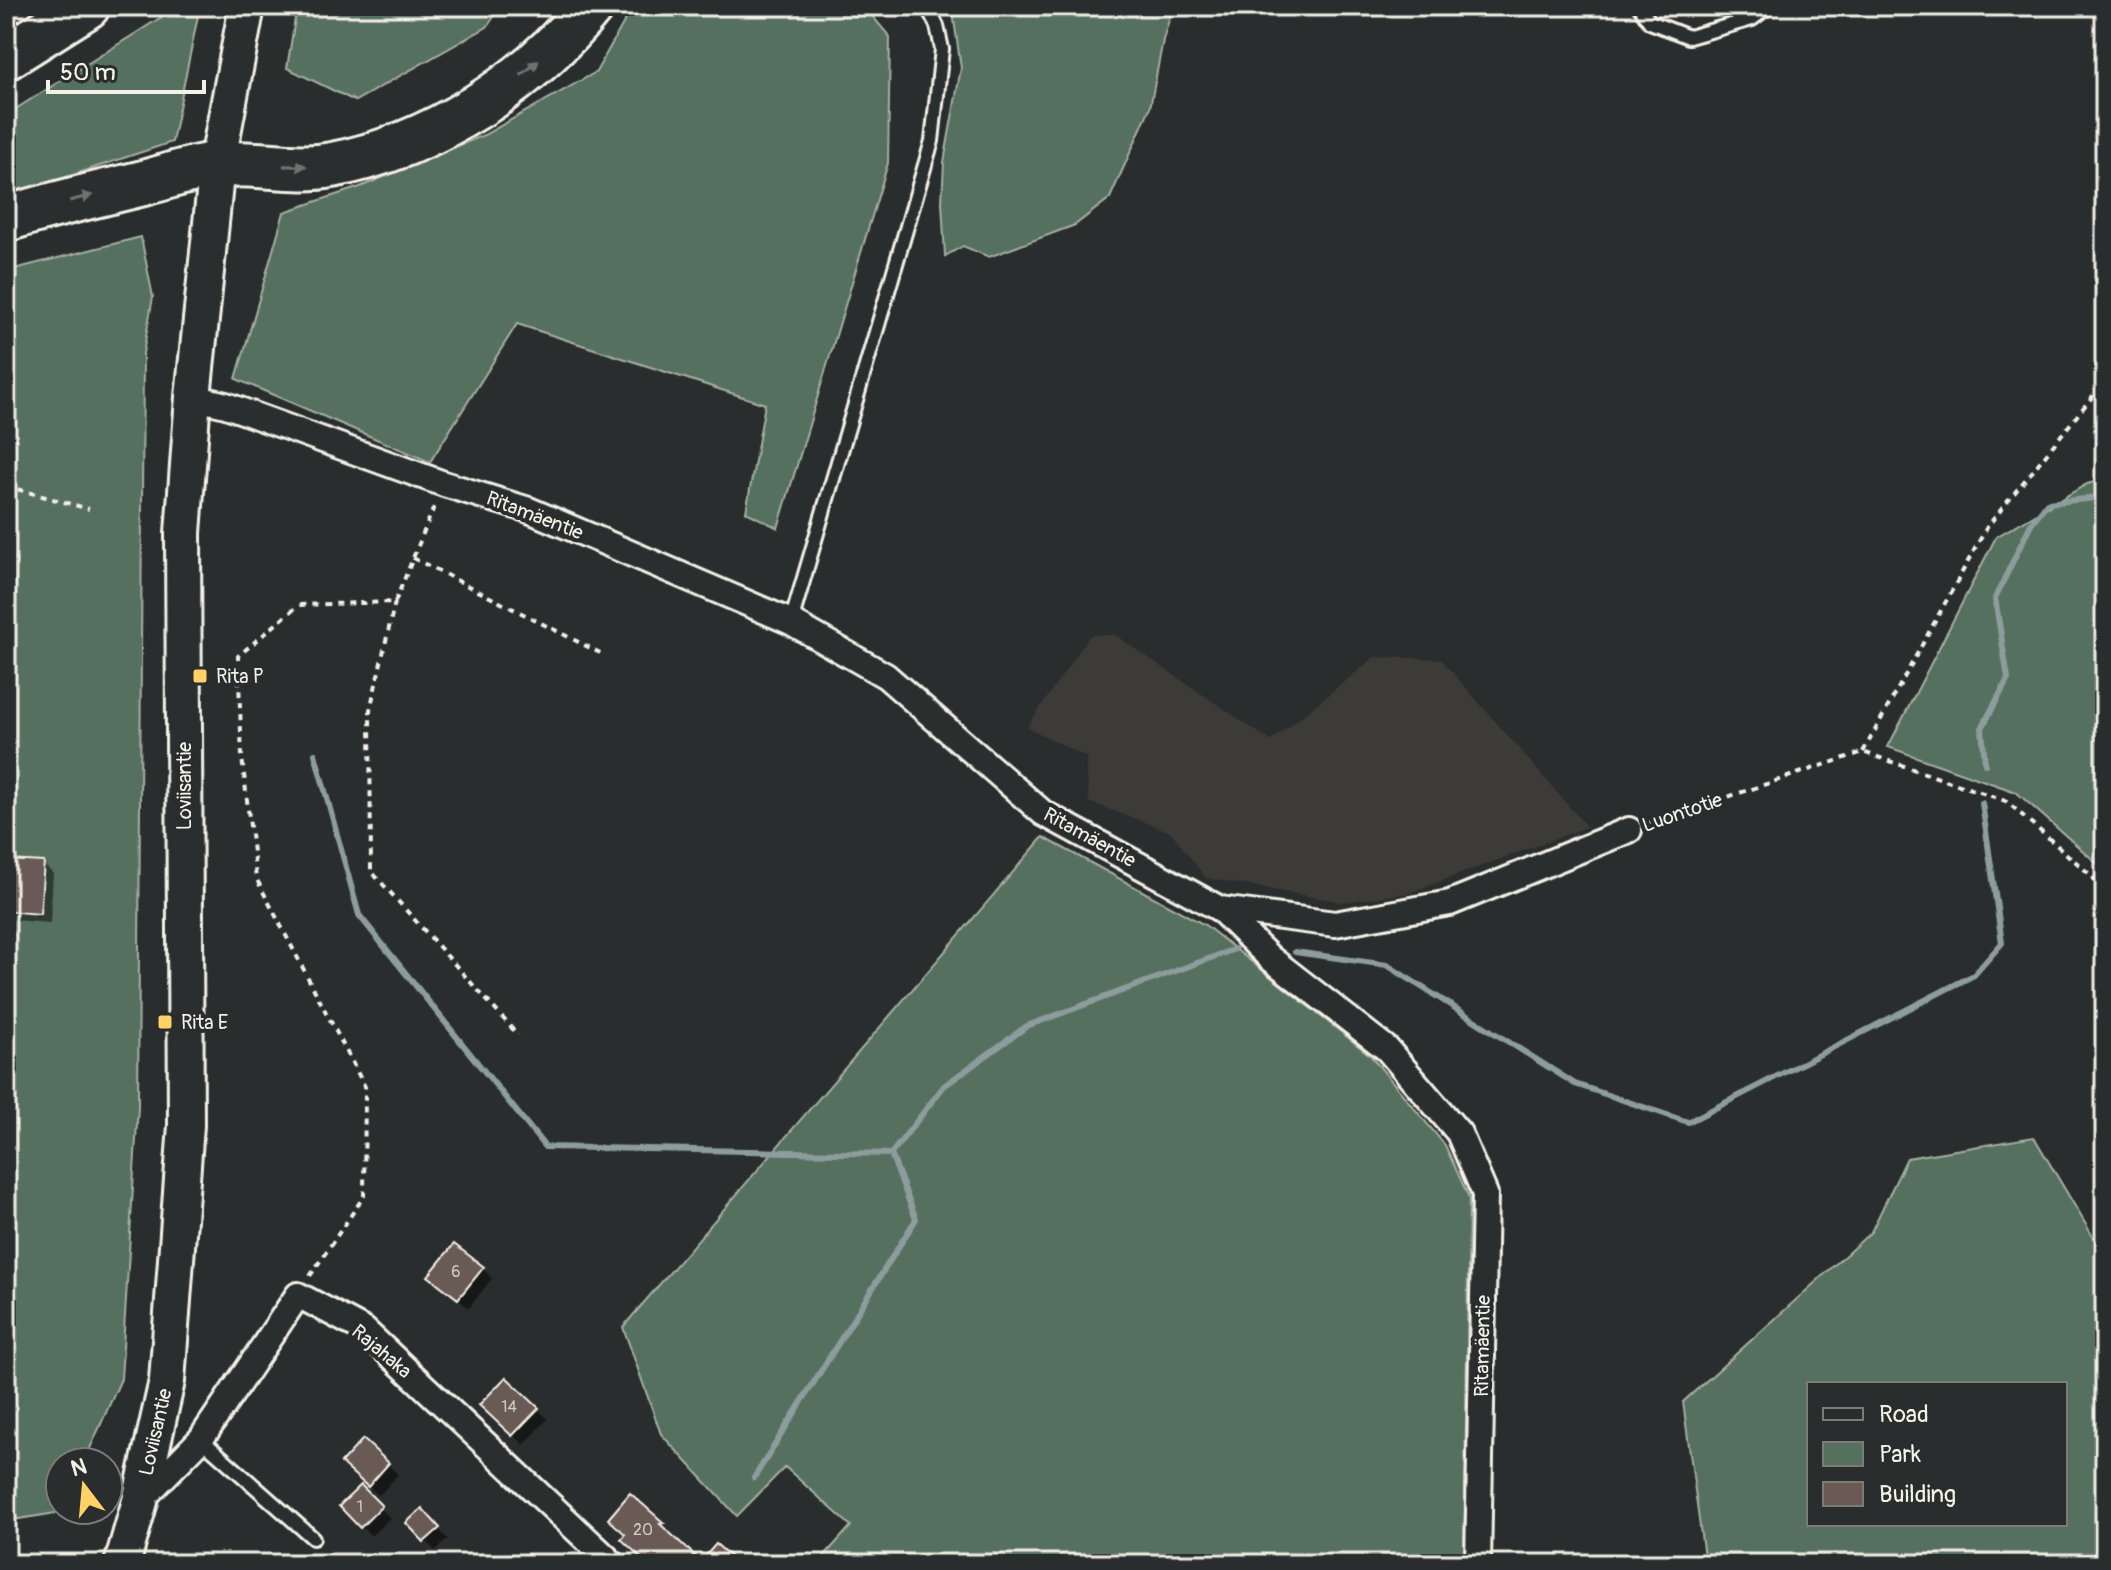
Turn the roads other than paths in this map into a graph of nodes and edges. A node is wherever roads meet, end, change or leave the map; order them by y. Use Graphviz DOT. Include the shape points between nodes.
graph roads {
  1 [pos="87,6"];
  2 [pos="247,6"];
  3 [pos="591,6"];
  4 [pos="927,6"];
  5 [pos="1639,6"];
  6 [pos="1769,6"];
  7 [pos="6,57"];
  8 [pos="217,165"];
  9 [pos="6,219"];
  10 [pos="193,397"];
  11 [pos="791,622"];
  12 [pos="1629,830"];
  13 [pos="1220,909"];
  14 [pos="201,1439"];
  15 [pos="140,1501"];
  16 [pos="313,1538"];
  17 [pos="122,1564"];
  18 [pos="613,1564"];
  19 [pos="1478,1564"];
  1 -- 7 [label="highway"];
  2 -- 8 [label="main road, Loviisantie"];
  8 -- 3 [label="highway, one-way" via="330,166 414,140 528,70"];
  4 -- 11 [label="lane" via="942,49 932,141"];
  5 -- 6 [label="lane" via="1650,22 1689,37 1752,19"];
  9 -- 8 [label="highway, one-way"];
  8 -- 10 [label="main road, Loviisantie"];
  10 -- 11 [label="street, Ritamäentie" via="529,510"];
  10 -- 15 [label="main road, Loviisantie" via="183,533 186,1125 167,1381"];
  11 -- 13 [label="street, Ritamäentie" via="886,676 1043,813"];
  12 -- 13 [label="street, Luontotie" via="1450,903 1335,924"];
  13 -- 19 [label="street, Ritamäentie" via="1270,958 1387,1049 1459,1133 1485,1194"];
  14 -- 15 [label="street"];
  14 -- 16 [label="lane"];
  14 -- 18 [label="street, Rajahaka" via="298,1295 364,1330"];
  15 -- 17 [label="main road, Loviisantie"];
}
